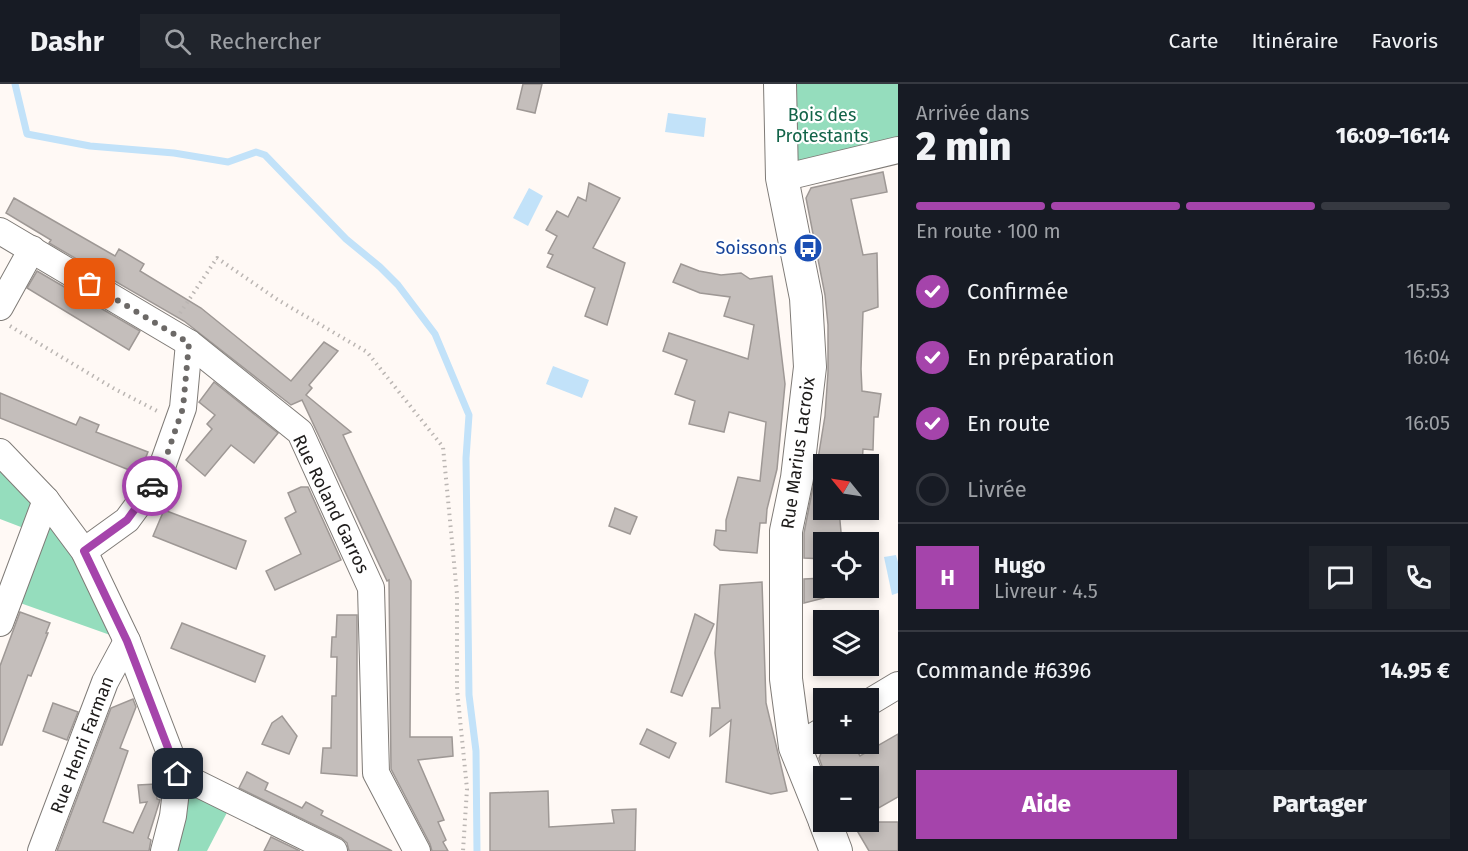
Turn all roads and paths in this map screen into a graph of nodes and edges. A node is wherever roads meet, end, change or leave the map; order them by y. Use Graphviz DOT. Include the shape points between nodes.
graph roads {
  1 [pos="780,84"];
  2 [pos="898,150"];
  3 [pos="782,178"];
  4 [pos="0,231"];
  5 [pos="32,249"];
  6 [pos="2,314"];
  7 [pos="179,337"];
  8 [pos="178,421"];
  9 [pos="0,452"];
  10 [pos="46,500"];
  11 [pos="84,551"];
  12 [pos="0,623"];
  13 [pos="127,641"];
  14 [pos="898,685"];
  15 [pos="879,696"];
  16 [pos="813,736"];
  17 [pos="795,747"];
  18 [pos="178,774"];
  19 [pos="813,793"];
  20 [pos="828,832"];
  21 [pos="41,851"];
  22 [pos="164,851"];
  23 [pos="334,851"];
  24 [pos="417,851"];
  25 [pos="463,851"];
  26 [pos="836,851"];
  1 -- 3 [label="main road, Rue Marius Lacroix"];
  2 -- 3 [label="street"];
  3 -- 17 [label="main road, Rue Marius Lacroix" via="806,298 810,367 797,478 786,531 786,679"];
  4 -- 5 [label="street, Rue Roland Garros"];
  5 -- 6 [label="street"];
  5 -- 7 [label="street, Rue Roland Garros"];
  6 -- 8 [label="path" via="113,388"];
  7 -- 8 [label="street" via="183,408"];
  7 -- 24 [label="street, Rue Roland Garros" via="300,432 371,588 376,773"];
  7 -- 25 [label="path" via="217,258 278,300 367,352 443,447 457,594 457,689 467,789"];
  8 -- 11 [label="street" via="159,478 127,520"];
  9 -- 10 [label="street"];
  10 -- 11 [label="street"];
  10 -- 12 [label="street"];
  11 -- 13 [label="street"];
  13 -- 18 [label="street"];
  13 -- 21 [label="street, Rue Henri Farman" via="105,682"];
  14 -- 15 [label="street"];
  16 -- 17 [label="street"];
  17 -- 19 [label="main road, Rue Marius Lacroix"];
  18 -- 22 [label="street"];
  18 -- 23 [label="street"];
  20 -- 26 [label="main road, Rue Marius Lacroix"];
}
